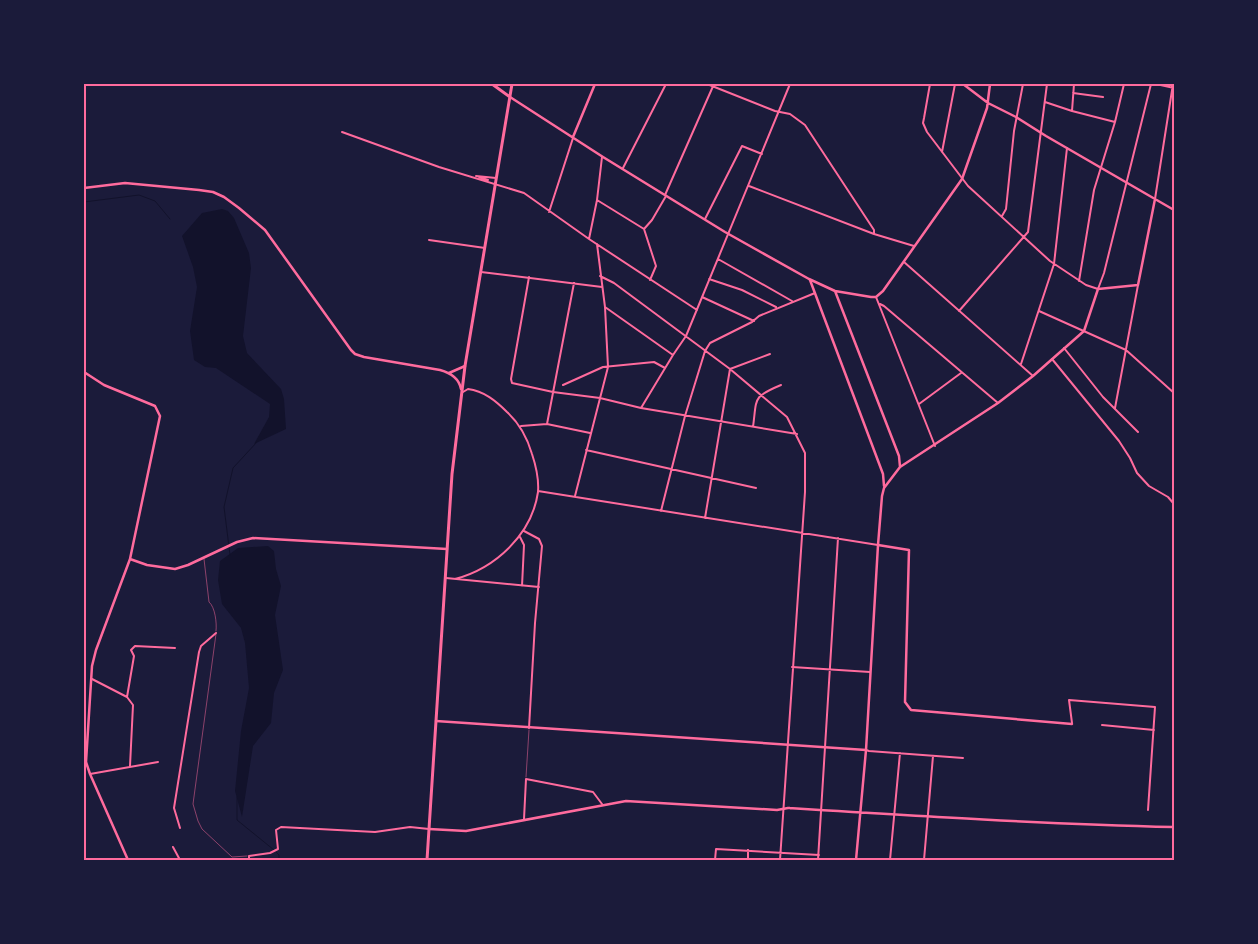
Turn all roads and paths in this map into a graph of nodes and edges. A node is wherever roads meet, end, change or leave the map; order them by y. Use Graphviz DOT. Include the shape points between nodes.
graph roads {
  1 [pos="492,84"];
  2 [pos="512,84"];
  3 [pos="596,84"];
  4 [pos="666,84"];
  5 [pos="707,84"];
  6 [pos="790,84"];
  7 [pos="930,84"];
  8 [pos="955,84"];
  9 [pos="963,84"];
  10 [pos="990,84"];
  11 [pos="1023,84"];
  12 [pos="1046,84"];
  13 [pos="1074,84"];
  14 [pos="1124,84"];
  15 [pos="1150,84"];
  16 [pos="1156,84"];
  17 [pos="1173,84"];
  18 [pos="713,85"];
  19 [pos="1173,88"];
  20 [pos="1073,93"];
  21 [pos="510,97"];
  22 [pos="1102,97"];
  23 [pos="1045,102"];
  24 [pos="988,103"];
  25 [pos="1072,111"];
  26 [pos="779,112"];
  27 [pos="1016,117"];
  28 [pos="1114,122"];
  29 [pos="342,132"];
  30 [pos="1040,133"];
  31 [pos="573,137"];
  32 [pos="1067,148"];
  33 [pos="942,152"];
  34 [pos="762,154"];
  35 [pos="602,156"];
  36 [pos="623,168"];
  37 [pos="1100,168"];
  38 [pos="475,177"];
  39 [pos="962,179"];
  40 [pos="495,181"];
  41 [pos="1127,183"];
  42 [pos="749,186"];
  43 [pos="84,188"];
  44 [pos="666,195"];
  45 [pos="1155,199"];
  46 [pos="597,200"];
  47 [pos="1174,210"];
  48 [pos="550,212"];
  49 [pos="1002,216"];
  50 [pos="705,219"];
  51 [pos="644,229"];
  52 [pos="729,234"];
  53 [pos="874,234"];
  54 [pos="1024,236"];
  55 [pos="589,238"];
  56 [pos="429,240"];
  57 [pos="596,244"];
  58 [pos="915,246"];
  59 [pos="485,248"];
  60 [pos="718,259"];
  61 [pos="904,262"];
  62 [pos="1054,264"];
  63 [pos="481,272"];
  64 [pos="600,276"];
  65 [pos="529,277"];
  66 [pos="709,278"];
  67 [pos="809,279"];
  68 [pos="650,280"];
  69 [pos="1079,281"];
  70 [pos="574,283"];
  71 [pos="1138,285"];
  72 [pos="824,286"];
  73 [pos="602,287"];
  74 [pos="1098,289"];
  75 [pos="836,291"];
  76 [pos="815,293"];
  77 [pos="702,297"];
  78 [pos="876,297"];
  79 [pos="792,302"];
  80 [pos="880,304"];
  81 [pos="605,307"];
  82 [pos="776,308"];
  83 [pos="697,310"];
  84 [pos="959,311"];
  85 [pos="1038,311"];
  86 [pos="754,321"];
  87 [pos="1084,331"];
  88 [pos="686,336"];
  89 [pos="1064,348"];
  90 [pos="1126,350"];
  91 [pos="705,351"];
  92 [pos="770,354"];
  93 [pos="673,355"];
  94 [pos="1052,359"];
  95 [pos="1021,364"];
  96 [pos="465,366"];
  97 [pos="608,367"];
  98 [pos="665,368"];
  99 [pos="730,369"];
  100 [pos="84,372"];
  101 [pos="449,372"];
  102 [pos="961,372"];
  103 [pos="1033,376"];
  104 [pos="563,385"];
  105 [pos="781,385"];
  106 [pos="553,392"];
  107 [pos="462,393"];
  108 [pos="1174,393"];
  109 [pos="760,394"];
  110 [pos="600,398"];
  111 [pos="998,403"];
  112 [pos="919,404"];
  113 [pos="641,408"];
  114 [pos="1115,408"];
  115 [pos="685,416"];
  116 [pos="721,422"];
  117 [pos="547,424"];
  118 [pos="520,426"];
  119 [pos="753,427"];
  120 [pos="1138,432"];
  121 [pos="590,433"];
  122 [pos="797,434"];
  123 [pos="935,446"];
  124 [pos="586,450"];
  125 [pos="900,462"];
  126 [pos="907,464"];
  127 [pos="900,467"];
  128 [pos="671,469"];
  129 [pos="883,474"];
  130 [pos="892,477"];
  131 [pos="711,478"];
  132 [pos="756,488"];
  133 [pos="884,488"];
  134 [pos="538,491"];
  135 [pos="575,497"];
  136 [pos="1174,504"];
  137 [pos="661,511"];
  138 [pos="705,518"];
  139 [pos="524,530"];
  140 [pos="801,533"];
  141 [pos="519,536"];
  142 [pos="838,538"];
  143 [pos="878,545"];
  144 [pos="447,549"];
  145 [pos="204,558"];
  146 [pos="130,559"];
  147 [pos="446,578"];
  148 [pos="455,579"];
  149 [pos="522,586"];
  150 [pos="539,587"];
  151 [pos="216,633"];
  152 [pos="175,648"];
  153 [pos="792,667"];
  154 [pos="831,670"];
  155 [pos="870,672"];
  156 [pos="92,679"];
  157 [pos="127,697"];
  158 [pos="436,721"];
  159 [pos="1072,724"];
  160 [pos="1102,725"];
  161 [pos="529,728"];
  162 [pos="1154,730"];
  163 [pos="787,744"];
  164 [pos="826,747"];
  165 [pos="866,750"];
  166 [pos="900,753"];
  167 [pos="933,756"];
  168 [pos="963,758"];
  169 [pos="158,762"];
  170 [pos="130,766"];
  171 [pos="90,774"];
  172 [pos="526,779"];
  173 [pos="602,804"];
  174 [pos="783,809"];
  175 [pos="1148,810"];
  176 [pos="822,811"];
  177 [pos="860,814"];
  178 [pos="893,815"];
  179 [pos="928,817"];
  180 [pos="524,819"];
  181 [pos="1174,827"];
  182 [pos="180,828"];
  183 [pos="429,828"];
  184 [pos="173,847"];
  185 [pos="748,850"];
  186 [pos="780,852"];
  187 [pos="819,855"];
  188 [pos="249,856"];
  189 [pos="128,860"];
  190 [pos="180,860"];
  191 [pos="249,860"];
  192 [pos="427,860"];
  193 [pos="715,860"];
  194 [pos="748,860"];
  195 [pos="780,860"];
  196 [pos="818,860"];
  197 [pos="856,860"];
  198 [pos="890,860"];
  199 [pos="924,860"];
  1 -- 21 [label="main road"];
  2 -- 21 [label="main road"];
  3 -- 31 [label="main road"];
  4 -- 36 [label="street"];
  5 -- 18 [label="street"];
  6 -- 26 [label="street"];
  7 -- 33 [label="street" via="923,124"];
  8 -- 33 [label="street"];
  9 -- 24 [label="main road"];
  10 -- 24 [label="main road"];
  11 -- 27 [label="street"];
  12 -- 23 [label="street"];
  13 -- 20 [label="street"];
  14 -- 28 [label="street"];
  15 -- 41 [label="street"];
  16 -- 19 [label="street"];
  17 -- 19 [label="street"];
  18 -- 26 [label="street"];
  18 -- 44 [label="street"];
  19 -- 45 [label="street"];
  20 -- 22 [label="street"];
  20 -- 25 [label="street"];
  21 -- 31 [label="main road"];
  21 -- 40 [label="main road"];
  23 -- 25 [label="street"];
  23 -- 30 [label="street"];
  24 -- 27 [label="main road"];
  24 -- 39 [label="main road"];
  25 -- 28 [label="street"];
  26 -- 34 [label="street"];
  26 -- 53 [label="street" via="790,114 805,125"];
  27 -- 30 [label="main road"];
  27 -- 49 [label="street" via="1006,208"];
  28 -- 37 [label="street"];
  29 -- 38 [label="street"];
  30 -- 32 [label="main road"];
  30 -- 54 [label="street" via="1028,232"];
  31 -- 35 [label="main road"];
  31 -- 48 [label="street"];
  32 -- 37 [label="main road"];
  32 -- 62 [label="street"];
  33 -- 39 [label="street"];
  34 -- 42 [label="street"];
  34 -- 50 [label="street" via="742,146"];
  35 -- 36 [label="main road"];
  35 -- 46 [label="street"];
  36 -- 44 [label="main road"];
  37 -- 41 [label="main road"];
  37 -- 69 [label="street"];
  38 -- 40 [label="street"];
  38 -- 40 [label="street"];
  39 -- 49 [label="street"];
  39 -- 58 [label="main road"];
  40 -- 48 [label="street" via="524,193"];
  40 -- 59 [label="main road"];
  41 -- 45 [label="main road"];
  41 -- 74 [label="street"];
  42 -- 52 [label="street"];
  42 -- 53 [label="street"];
  43 -- 101 [label="main road" via="125,183 199,190 224,196 265,230 355,354"];
  44 -- 50 [label="main road"];
  44 -- 51 [label="street"];
  45 -- 47 [label="main road"];
  45 -- 71 [label="main road"];
  46 -- 51 [label="street"];
  46 -- 55 [label="street"];
  48 -- 55 [label="street"];
  49 -- 54 [label="street"];
  50 -- 52 [label="main road"];
  51 -- 68 [label="street" via="656,266"];
  52 -- 60 [label="street"];
  52 -- 67 [label="main road"];
  53 -- 58 [label="street"];
  54 -- 62 [label="street"];
  54 -- 84 [label="street"];
  55 -- 57 [label="street"];
  56 -- 59 [label="street"];
  57 -- 64 [label="street"];
  57 -- 68 [label="street"];
  58 -- 61 [label="main road"];
  59 -- 63 [label="main road"];
  60 -- 66 [label="street"];
  60 -- 79 [label="street"];
  61 -- 78 [label="main road"];
  61 -- 84 [label="street"];
  62 -- 69 [label="street"];
  62 -- 85 [label="street"];
  63 -- 65 [label="street"];
  63 -- 96 [label="main road"];
  64 -- 73 [label="street"];
  64 -- 88 [label="street"];
  65 -- 70 [label="street"];
  65 -- 106 [label="street" via="511,380"];
  66 -- 77 [label="street"];
  66 -- 82 [label="street" via="742,290"];
  67 -- 72 [label="main road"];
  67 -- 76 [label="main road"];
  68 -- 83 [label="street"];
  69 -- 74 [label="street"];
  70 -- 73 [label="street"];
  70 -- 106 [label="street"];
  71 -- 74 [label="main road"];
  71 -- 90 [label="street"];
  72 -- 75 [label="main road"];
  72 -- 76 [label="main road"];
  73 -- 81 [label="street"];
  74 -- 87 [label="main road"];
  75 -- 78 [label="main road"];
  75 -- 125 [label="main road"];
  76 -- 79 [label="street"];
  76 -- 129 [label="main road"];
  77 -- 83 [label="street"];
  77 -- 86 [label="street"];
  78 -- 80 [label="street"];
  79 -- 82 [label="street"];
  80 -- 102 [label="street"];
  80 -- 112 [label="street"];
  81 -- 93 [label="street"];
  81 -- 97 [label="street"];
  82 -- 86 [label="street"];
  83 -- 88 [label="street"];
  84 -- 95 [label="street"];
  85 -- 87 [label="street"];
  85 -- 95 [label="street"];
  86 -- 91 [label="street" via="710,343"];
  87 -- 89 [label="main road"];
  87 -- 90 [label="street"];
  88 -- 91 [label="street"];
  88 -- 93 [label="street"];
  89 -- 94 [label="main road"];
  89 -- 114 [label="street"];
  90 -- 108 [label="street"];
  90 -- 114 [label="street"];
  91 -- 99 [label="street"];
  91 -- 115 [label="street"];
  92 -- 99 [label="street"];
  93 -- 98 [label="street"];
  94 -- 103 [label="main road"];
  94 -- 136 [label="street" via="1119,441 1137,473"];
  95 -- 103 [label="street"];
  96 -- 101 [label="main road"];
  96 -- 107 [label="main road"];
  97 -- 98 [label="street" via="654,362"];
  97 -- 104 [label="street"];
  97 -- 110 [label="street"];
  98 -- 113 [label="street"];
  99 -- 109 [label="street"];
  99 -- 116 [label="street"];
  100 -- 146 [label="main road" via="155,406 160,416"];
  101 -- 107 [label="main road" via="458,381"];
  102 -- 111 [label="street"];
  102 -- 112 [label="street"];
  103 -- 111 [label="main road"];
  105 -- 109 [label="street"];
  106 -- 110 [label="street"];
  106 -- 117 [label="street"];
  107 -- 118 [label="street" via="468,389 483,393 500,404"];
  107 -- 144 [label="main road"];
  109 -- 119 [label="street"];
  109 -- 122 [label="street" via="787,417"];
  110 -- 113 [label="street"];
  110 -- 121 [label="street"];
  111 -- 123 [label="main road"];
  112 -- 123 [label="street"];
  113 -- 115 [label="street"];
  114 -- 120 [label="street"];
  115 -- 116 [label="street"];
  115 -- 128 [label="street"];
  116 -- 119 [label="street"];
  116 -- 131 [label="street"];
  117 -- 118 [label="street"];
  117 -- 121 [label="street"];
  118 -- 134 [label="street" via="534,459"];
  119 -- 122 [label="street"];
  121 -- 124 [label="street"];
  122 -- 140 [label="street" via="805,453"];
  123 -- 126 [label="main road"];
  124 -- 128 [label="street"];
  124 -- 135 [label="street"];
  125 -- 126 [label="main road"];
  125 -- 127 [label="main road"];
  126 -- 127 [label="main road"];
  127 -- 130 [label="main road"];
  128 -- 131 [label="street"];
  128 -- 137 [label="street"];
  129 -- 130 [label="main road"];
  129 -- 133 [label="main road"];
  130 -- 133 [label="main road"];
  131 -- 132 [label="street"];
  131 -- 138 [label="street"];
  133 -- 143 [label="main road"];
  134 -- 135 [label="street"];
  134 -- 139 [label="street"];
  135 -- 137 [label="street"];
  137 -- 138 [label="street"];
  138 -- 140 [label="street"];
  139 -- 141 [label="street"];
  139 -- 150 [label="street" via="542,543"];
  140 -- 142 [label="street"];
  140 -- 153 [label="street"];
  141 -- 148 [label="street" via="495,560"];
  141 -- 149 [label="street" via="524,545"];
  142 -- 143 [label="street"];
  142 -- 154 [label="street"];
  143 -- 155 [label="main road"];
  143 -- 159 [label="main road" via="909,550 905,702 911,710"];
  144 -- 145 [label="main road" via="262,538 238,542"];
  144 -- 147 [label="main road"];
  145 -- 146 [label="main road" via="175,569"];
  145 -- 151 [label="lane" via="208,602 212,604"];
  146 -- 156 [label="main road" via="96,650"];
  147 -- 148 [label="street"];
  147 -- 158 [label="main road"];
  148 -- 149 [label="street"];
  149 -- 150 [label="street"];
  150 -- 161 [label="street"];
  151 -- 182 [label="street" via="199,652 174,808"];
  151 -- 188 [label="lane" via="194,804 202,829 232,857"];
  152 -- 157 [label="street" via="135,646 131,650 134,656"];
  153 -- 154 [label="street"];
  153 -- 163 [label="street"];
  154 -- 155 [label="street"];
  154 -- 164 [label="street"];
  155 -- 165 [label="main road"];
  156 -- 157 [label="street"];
  156 -- 171 [label="main road" via="86,761"];
  157 -- 170 [label="street" via="133,705"];
  158 -- 161 [label="main road"];
  158 -- 183 [label="main road"];
  159 -- 162 [label="street" via="1069,700 1077,700 1155,707"];
  160 -- 162 [label="street"];
  161 -- 163 [label="main road"];
  161 -- 172 [label="lane"];
  162 -- 175 [label="street"];
  163 -- 164 [label="main road"];
  163 -- 174 [label="street"];
  164 -- 165 [label="main road"];
  164 -- 176 [label="street"];
  165 -- 166 [label="street"];
  165 -- 177 [label="main road"];
  166 -- 167 [label="street"];
  166 -- 178 [label="street"];
  167 -- 168 [label="street"];
  167 -- 179 [label="street"];
  169 -- 170 [label="street"];
  170 -- 171 [label="street"];
  171 -- 189 [label="main road"];
  172 -- 173 [label="street" via="593,792"];
  172 -- 180 [label="street"];
  173 -- 174 [label="main road" via="626,801"];
  173 -- 180 [label="main road"];
  174 -- 176 [label="main road"];
  174 -- 186 [label="street"];
  176 -- 177 [label="main road"];
  176 -- 187 [label="street"];
  177 -- 178 [label="main road"];
  177 -- 197 [label="main road"];
  178 -- 179 [label="main road"];
  178 -- 198 [label="street"];
  179 -- 181 [label="main road"];
  179 -- 199 [label="street"];
  180 -- 183 [label="main road" via="466,831"];
  183 -- 188 [label="street" via="375,832 281,827 276,830 279,847 276,851"];
  183 -- 192 [label="main road"];
  184 -- 190 [label="street"];
  185 -- 186 [label="street"];
  185 -- 193 [label="street" via="716,849"];
  185 -- 194 [label="street"];
  186 -- 187 [label="street"];
  186 -- 195 [label="street"];
  187 -- 196 [label="street"];
  188 -- 191 [label="street"];
}
